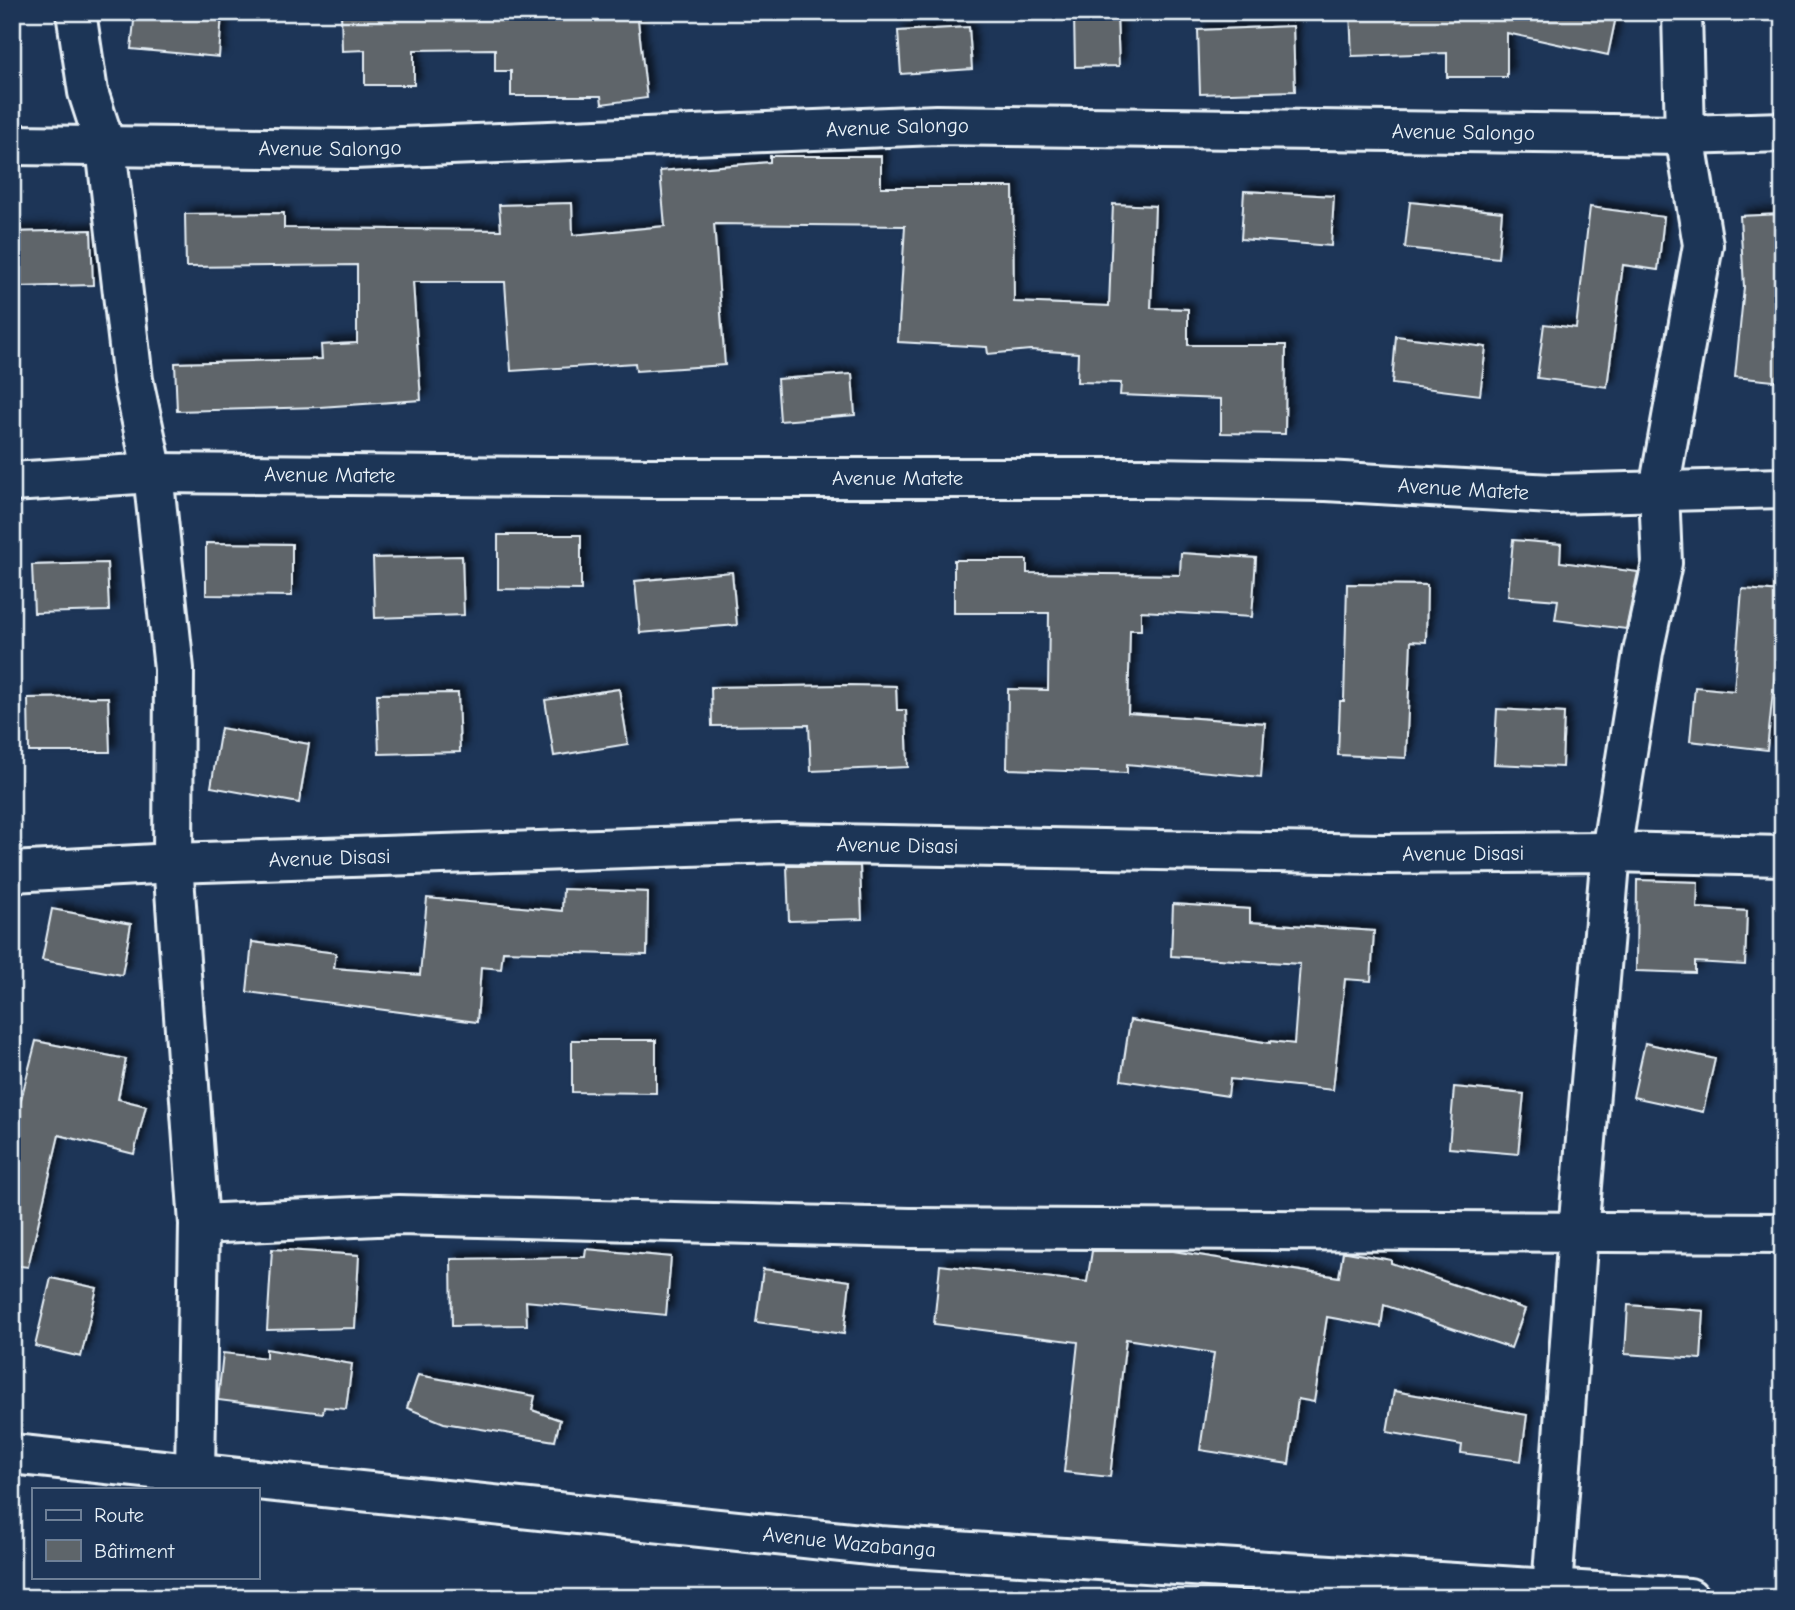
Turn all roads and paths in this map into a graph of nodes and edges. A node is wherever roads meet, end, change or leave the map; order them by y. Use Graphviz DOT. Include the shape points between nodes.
graph roads {
  1 [pos="76,12"];
  2 [pos="1682,12"];
  3 [pos="1783,132"];
  4 [pos="1685,135"];
  5 [pos="12,145"];
  6 [pos="106,147"];
  7 [pos="153,473"];
  8 [pos="12,482"];
  9 [pos="1783,488"];
  10 [pos="1659,490"];
  11 [pos="1611,852"];
  12 [pos="1783,856"];
  13 [pos="173,863"];
  14 [pos="12,872"];
  15 [pos="199,1224"];
  16 [pos="1578,1232"];
  17 [pos="1783,1233"];
  18 [pos="12,1454"];
  19 [pos="195,1474"];
  20 [pos="1552,1589"];
  21 [pos="1689,1598"];
  1 -- 6 [label="street" via="88,92"];
  2 -- 4 [label="street"];
  3 -- 4 [label="street, Avenue Salongo"];
  4 -- 6 [label="street, Avenue Salongo" via="936,125 353,149"];
  4 -- 10 [label="street" via="1703,245"];
  5 -- 6 [label="street, Avenue Salongo"];
  6 -- 7 [label="street" via="133,380"];
  7 -- 8 [label="street, Avenue Matete"];
  7 -- 10 [label="street, Avenue Matete" via="1153,478 1326,481 1552,494"];
  7 -- 13 [label="street" via="174,669"];
  9 -- 10 [label="street, Avenue Matete"];
  10 -- 11 [label="street" via="1662,563"];
  11 -- 12 [label="street, Avenue Disasi"];
  11 -- 13 [label="street, Avenue Disasi" via="1380,854 778,844"];
  11 -- 16 [label="street"];
  13 -- 14 [label="street, Avenue Disasi"];
  13 -- 15 [label="street"];
  15 -- 16 [label="street" via="399,1215 910,1228"];
  15 -- 19 [label="street"];
  16 -- 17 [label="street"];
  16 -- 20 [label="street"];
  18 -- 19 [label="street, Avenue Wazabanga"];
  19 -- 20 [label="street, Avenue Wazabanga" via="879,1546"];
  20 -- 21 [label="street, Avenue Wazabanga"];
}
